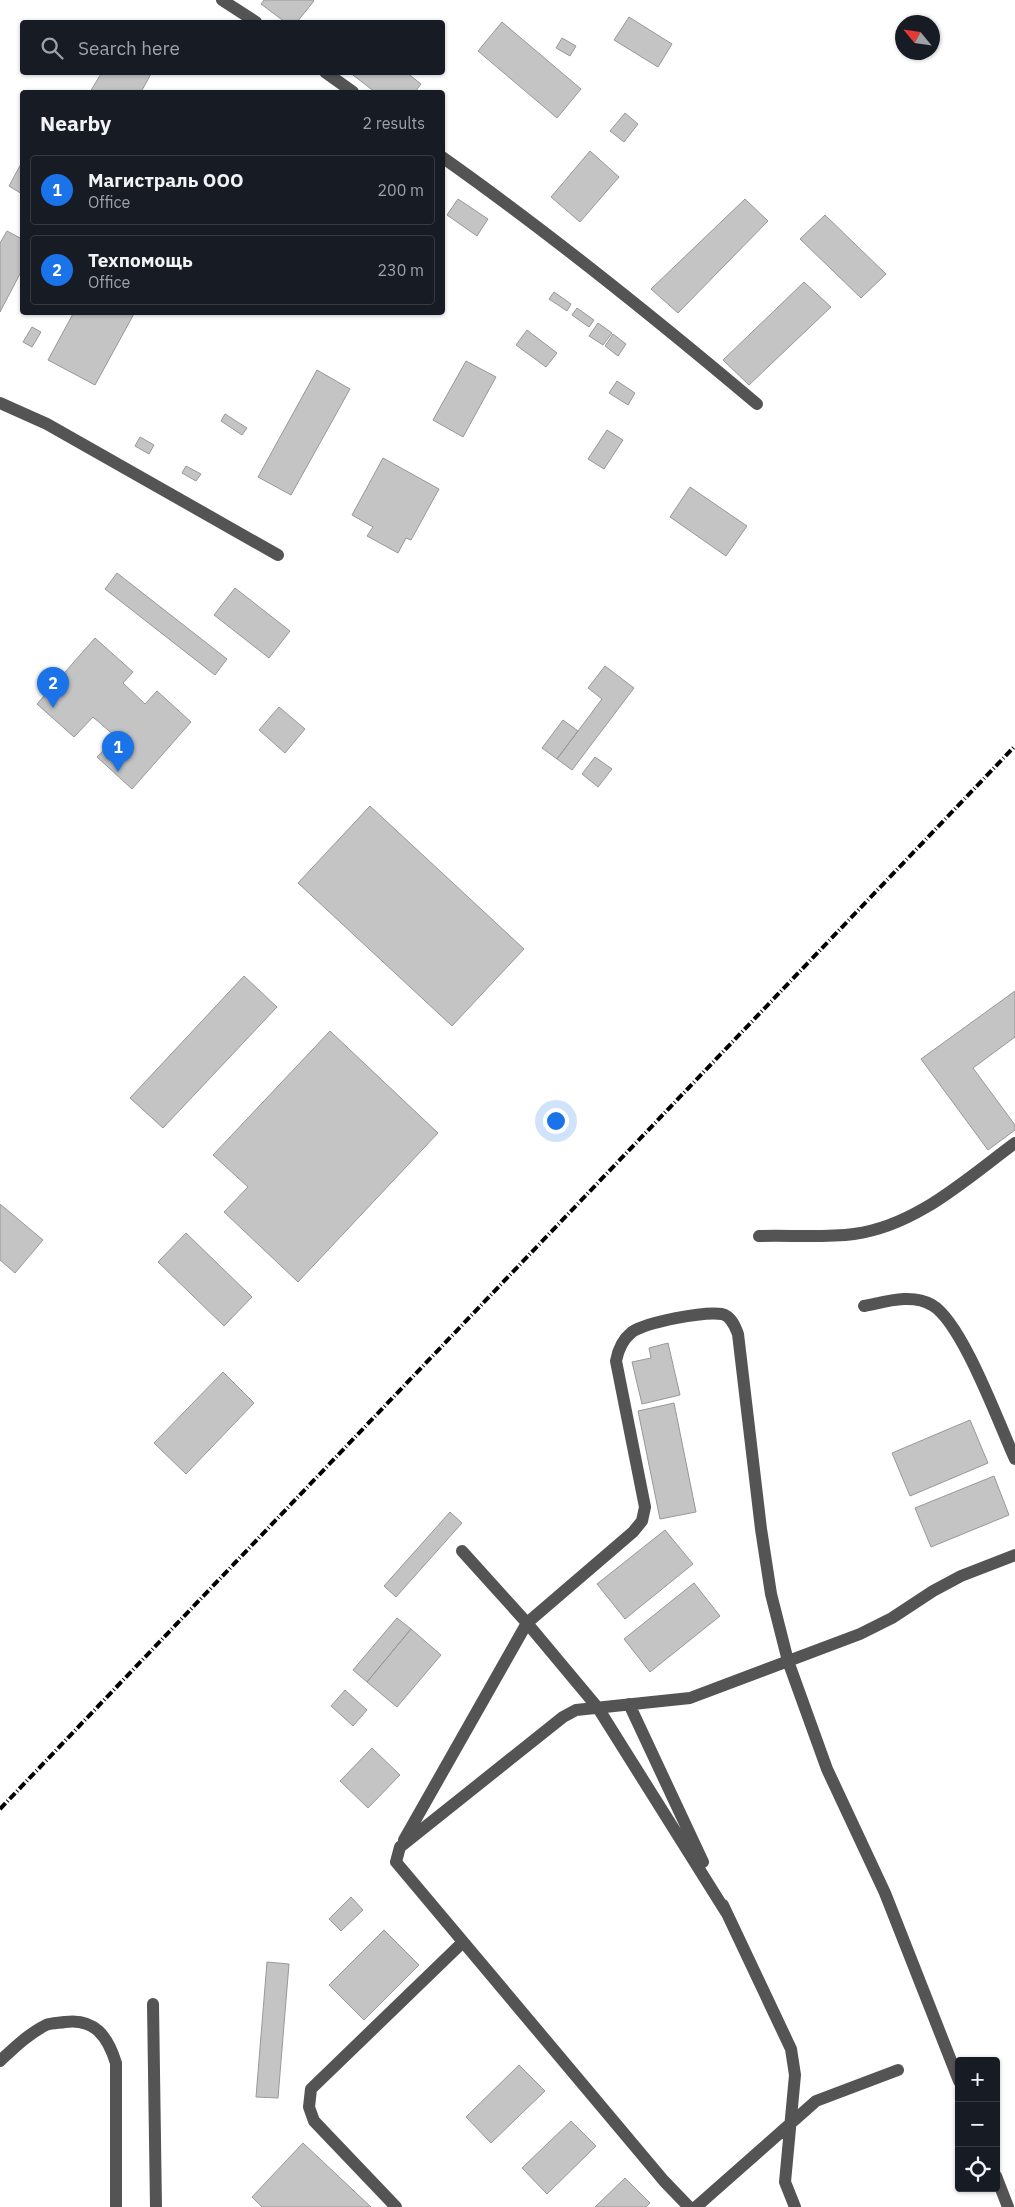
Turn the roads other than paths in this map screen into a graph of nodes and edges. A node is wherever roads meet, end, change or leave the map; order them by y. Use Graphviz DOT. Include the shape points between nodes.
graph roads {
  1 [pos="222,0"];
  2 [pos="253,20"];
  3 [pos="329,75"];
  4 [pos="350,90"];
  5 [pos="445,159"];
  6 [pos="0,402"];
  7 [pos="757,404"];
  8 [pos="278,555"];
  9 [pos="1015,1144"];
  10 [pos="759,1236"];
  11 [pos="864,1306"];
  12 [pos="1015,1459"];
  13 [pos="462,1550"];
  14 [pos="1015,1555"];
  15 [pos="527,1623"];
  16 [pos="788,1661"];
  17 [pos="628,1704"];
  18 [pos="598,1708"];
  19 [pos="400,1847"];
  20 [pos="726,1912"];
  21 [pos="463,1942"];
  22 [pos="153,2004"];
  23 [pos="0,2061"];
  24 [pos="898,2070"];
  25 [pos="955,2071"];
  26 [pos="791,2121"];
  27 [pos="1000,2186"];
  28 [pos="116,2207"];
  29 [pos="156,2207"];
  30 [pos="396,2207"];
  31 [pos="689,2207"];
  32 [pos="696,2207"];
  33 [pos="795,2207"];
  34 [pos="1008,2207"];
  1 -- 2 [label="lane"];
  3 -- 4 [label="lane"];
  5 -- 7 [label="lane" via="656,319"];
  6 -- 8 [label="lane" via="47,424"];
  9 -- 10 [label="lane" via="929,1206 877,1228 855,1234"];
  11 -- 12 [label="lane" via="911,1298 932,1304 949,1319"];
  13 -- 15 [label="lane"];
  14 -- 16 [label="lane" via="961,1576 860,1634"];
  15 -- 16 [label="lane" via="642,1521 645,1507 616,1362 619,1347 632,1333 650,1324 702,1314 723,1314 733,1322 738,1334 761,1529 771,1594"];
  15 -- 18 [label="lane"];
  15 -- 19 [label="lane"];
  16 -- 17 [label="lane" via="690,1698"];
  16 -- 25 [label="lane" via="827,1770 885,1894"];
  17 -- 18 [label="lane"];
  17 -- 20 [label="lane"];
  18 -- 19 [label="lane" via="576,1710 563,1717"];
  18 -- 20 [label="lane"];
  19 -- 21 [label="lane" via="396,1862"];
  20 -- 26 [label="lane" via="791,2049 796,2075"];
  21 -- 30 [label="lane" via="311,2089 309,2106 314,2121"];
  21 -- 31 [label="lane"];
  22 -- 29 [label="lane"];
  23 -- 28 [label="lane" via="25,2038 47,2024 75,2020 92,2026 102,2035 116,2064"];
  24 -- 26 [label="lane" via="816,2101"];
  26 -- 32 [label="lane"];
  26 -- 33 [label="lane" via="785,2182"];
  27 -- 34 [label="lane"];
}
